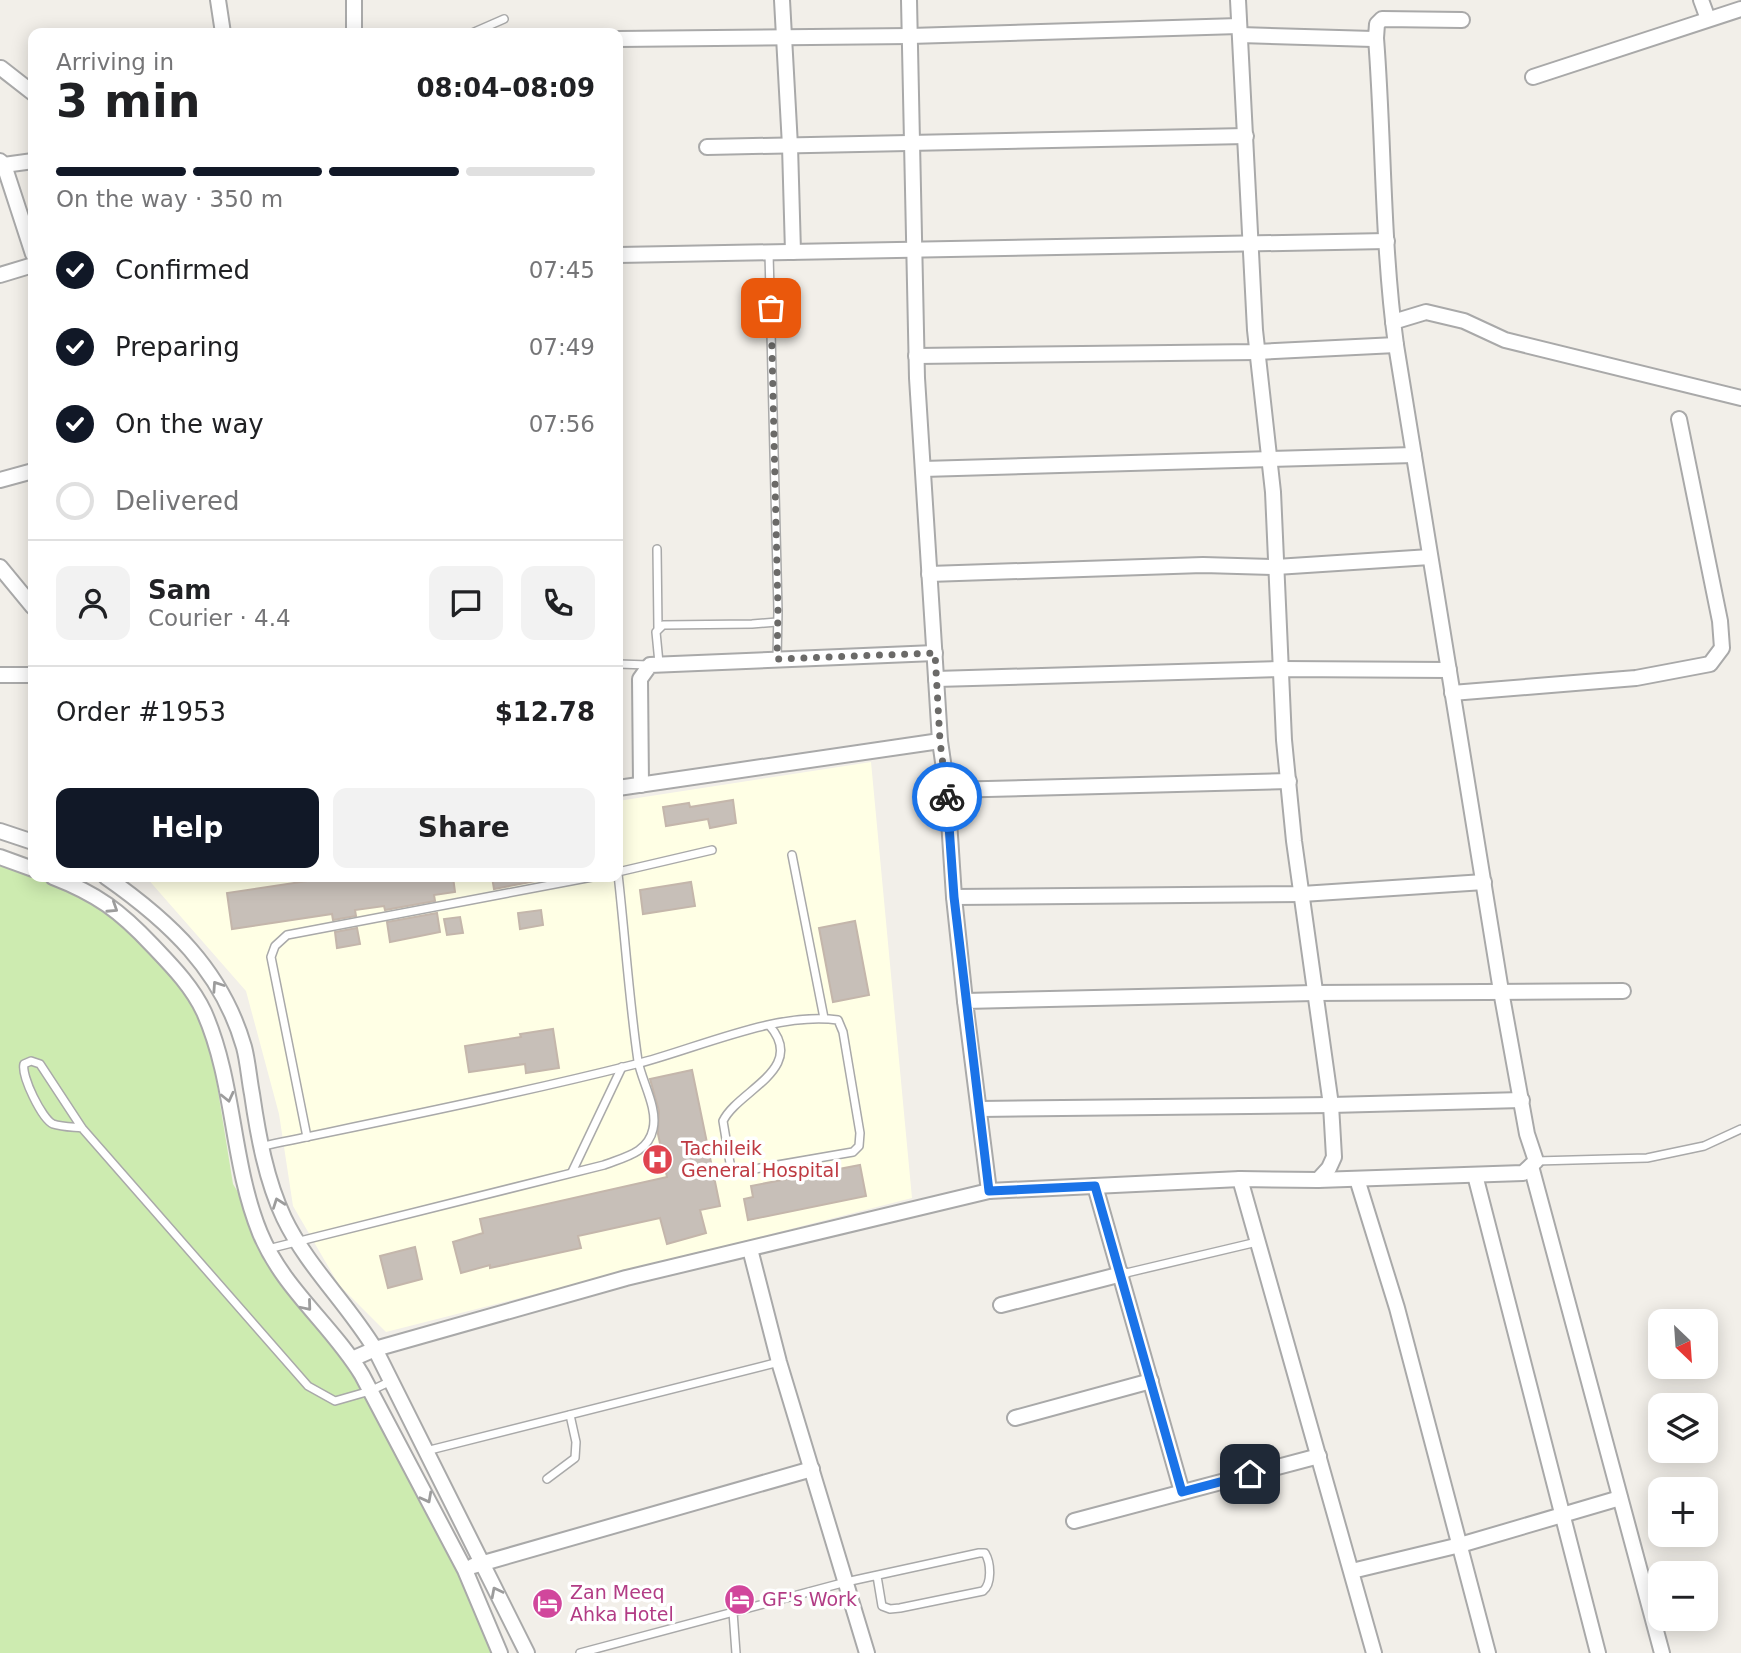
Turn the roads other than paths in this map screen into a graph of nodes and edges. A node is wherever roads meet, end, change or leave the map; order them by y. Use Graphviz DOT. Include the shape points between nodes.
graph roads {
  1 [pos="218,0"];
  2 [pos="230,0"];
  3 [pos="354,0"];
  4 [pos="782,0"];
  5 [pos="909,0"];
  6 [pos="1238,0"];
  7 [pos="1702,0"];
  8 [pos="1741,9"];
  9 [pos="221,16"];
  10 [pos="504,19"];
  11 [pos="1708,19"];
  12 [pos="1462,20"];
  13 [pos="222,28"];
  14 [pos="356,28"];
  15 [pos="483,28"];
  16 [pos="1239,31"];
  17 [pos="909,36"];
  18 [pos="786,37"];
  19 [pos="1376,38"];
  20 [pos="623,39"];
  21 [pos="1,68"];
  22 [pos="1533,77"];
  23 [pos="28,89"];
  24 [pos="1247,136"];
  25 [pos="911,144"];
  26 [pos="790,146"];
  27 [pos="707,147"];
  28 [pos="28,161"];
  29 [pos="2,163"];
  30 [pos="28,239"];
  31 [pos="1387,241"];
  32 [pos="1251,243"];
  33 [pos="915,251"];
  34 [pos="769,253"];
  35 [pos="793,253"];
  36 [pos="623,255"];
  37 [pos="28,267"];
  38 [pos="0,275"];
  39 [pos="1392,322"];
  40 [pos="1395,345"];
  41 [pos="1257,352"];
  42 [pos="916,356"];
  43 [pos="1741,398"];
  44 [pos="1679,419"];
  45 [pos="1414,455"];
  46 [pos="1269,459"];
  47 [pos="923,469"];
  48 [pos="28,472"];
  49 [pos="0,480"];
  50 [pos="657,549"];
  51 [pos="1430,557"];
  52 [pos="0,567"];
  53 [pos="1276,567"];
  54 [pos="929,574"];
  55 [pos="28,601"];
  56 [pos="777,622"];
  57 [pos="659,628"];
  58 [pos="935,653"];
  59 [pos="777,659"];
  60 [pos="623,664"];
  61 [pos="654,664"];
  62 [pos="1281,669"];
  63 [pos="1448,670"];
  64 [pos="0,675"];
  65 [pos="28,675"];
  66 [pos="936,679"];
  67 [pos="1452,693"];
  68 [pos="940,741"];
  69 [pos="1289,781"];
  70 [pos="641,785"];
  71 [pos="623,787"];
  72 [pos="947,790"];
  73 [pos="0,831"];
  74 [pos="28,840"];
  75 [pos="712,850"];
  76 [pos="792,855"];
  77 [pos="0,856"];
  78 [pos="28,867"];
  79 [pos="623,872"];
  80 [pos="113,882"];
  81 [pos="565,882"];
  82 [pos="619,882"];
  83 [pos="1484,882"];
  84 [pos="87,883"];
  85 [pos="1302,894"];
  86 [pos="954,897"];
  87 [pos="1501,991"];
  88 [pos="1623,991"];
  89 [pos="1314,993"];
  90 [pos="965,1000"];
  91 [pos="824,1018"];
  92 [pos="769,1025"];
  93 [pos="639,1063"];
  94 [pos="622,1067"];
  95 [pos="1522,1100"];
  96 [pos="1331,1105"];
  97 [pos="980,1109"];
  98 [pos="82,1128"];
  99 [pos="1741,1129"];
  100 [pos="307,1137"];
  101 [pos="263,1146"];
  102 [pos="1534,1164"];
  103 [pos="572,1172"];
  104 [pos="1475,1175"];
  105 [pos="1240,1179"];
  106 [pos="1356,1179"];
  107 [pos="1318,1181"];
  108 [pos="1095,1186"];
  109 [pos="989,1191"];
  110 [pos="297,1240"];
  111 [pos="1257,1242"];
  112 [pos="267,1249"];
  113 [pos="750,1249"];
  114 [pos="1122,1274"];
  115 [pos="1001,1305"];
  116 [pos="375,1349"];
  117 [pos="352,1359"];
  118 [pos="779,1362"];
  119 [pos="391,1381"];
  120 [pos="1151,1381"];
  121 [pos="370,1391"];
  122 [pos="570,1415"];
  123 [pos="1015,1418"];
  124 [pos="426,1451"];
  125 [pos="1319,1456"];
  126 [pos="812,1469"];
  127 [pos="547,1479"];
  128 [pos="1182,1492"];
  129 [pos="1620,1498"];
  130 [pos="1563,1515"];
  131 [pos="1074,1521"];
  132 [pos="1461,1545"];
  133 [pos="481,1562"];
  134 [pos="465,1570"];
  135 [pos="1352,1571"];
  136 [pos="877,1576"];
  137 [pos="846,1582"];
  138 [pos="733,1612"];
  139 [pos="500,1653"];
  140 [pos="527,1653"];
  141 [pos="580,1653"];
  142 [pos="736,1653"];
  143 [pos="867,1653"];
  144 [pos="1374,1653"];
  145 [pos="1488,1653"];
  146 [pos="1598,1653"];
  147 [pos="1662,1653"];
  1 -- 9 [label="street"];
  2 -- 9 [label="street"];
  3 -- 14 [label="street"];
  4 -- 18 [label="street"];
  5 -- 17 [label="street"];
  6 -- 16 [label="street"];
  7 -- 11 [label="street"];
  8 -- 11 [label="street"];
  9 -- 13 [label="street"];
  10 -- 15 [label="lane"];
  11 -- 22 [label="street"];
  12 -- 19 [label="street" via="1382,19"];
  16 -- 17 [label="street"];
  16 -- 19 [label="street"];
  16 -- 24 [label="street"];
  17 -- 18 [label="street"];
  17 -- 25 [label="street"];
  18 -- 20 [label="street"];
  18 -- 26 [label="street"];
  19 -- 31 [label="street"];
  21 -- 23 [label="street"];
  24 -- 25 [label="street"];
  24 -- 32 [label="street"];
  25 -- 26 [label="street"];
  25 -- 33 [label="street"];
  26 -- 27 [label="street"];
  26 -- 35 [label="street"];
  28 -- 29 [label="street"];
  29 -- 30 [label="street"];
  31 -- 32 [label="street"];
  31 -- 39 [label="street"];
  32 -- 33 [label="street"];
  32 -- 41 [label="street"];
  33 -- 35 [label="street"];
  33 -- 42 [label="street"];
  34 -- 35 [label="street"];
  34 -- 36 [label="street"];
  34 -- 56 [label="lane"];
  37 -- 38 [label="street"];
  39 -- 40 [label="street"];
  39 -- 43 [label="street" via="1426,313 1464,321 1505,341"];
  40 -- 41 [label="street"];
  40 -- 45 [label="street"];
  41 -- 42 [label="street"];
  41 -- 46 [label="street"];
  42 -- 47 [label="street"];
  44 -- 67 [label="street" via="1720,621 1722,648 1710,664 1636,678"];
  45 -- 46 [label="street"];
  45 -- 51 [label="street"];
  46 -- 47 [label="street"];
  46 -- 53 [label="street"];
  47 -- 54 [label="street"];
  48 -- 49 [label="street"];
  50 -- 57 [label="lane"];
  51 -- 53 [label="street"];
  51 -- 63 [label="street"];
  52 -- 55 [label="street"];
  53 -- 54 [label="street"];
  53 -- 62 [label="street"];
  54 -- 58 [label="street"];
  56 -- 57 [label="lane"];
  56 -- 59 [label="lane"];
  57 -- 61 [label="lane"];
  58 -- 59 [label="street"];
  58 -- 66 [label="street"];
  59 -- 61 [label="street"];
  60 -- 61 [label="lane"];
  61 -- 70 [label="street" via="640,679"];
  62 -- 63 [label="street"];
  62 -- 66 [label="street"];
  62 -- 69 [label="street"];
  63 -- 67 [label="street"];
  64 -- 65 [label="street"];
  66 -- 68 [label="street"];
  67 -- 83 [label="street"];
  68 -- 70 [label="street"];
  68 -- 72 [label="street"];
  69 -- 72 [label="street"];
  69 -- 85 [label="street"];
  70 -- 71 [label="street"];
  72 -- 86 [label="street"];
  73 -- 74 [label="street"];
  75 -- 79 [label="lane"];
  76 -- 91 [label="lane"];
  77 -- 78 [label="street"];
  101 -- 80 [label="street, one-way" via="244,1048 226,1000 191,947"];
  81 -- 100 [label="lane" via="287,934 271,957"];
  82 -- 93 [label="lane"];
  83 -- 85 [label="street"];
  83 -- 87 [label="street"];
  84 -- 112 [label="street, one-way" via="187,983 204,1011 218,1052 249,1203"];
  85 -- 86 [label="street"];
  85 -- 89 [label="street"];
  86 -- 90 [label="street"];
  87 -- 88 [label="street"];
  87 -- 89 [label="street"];
  87 -- 95 [label="street"];
  89 -- 90 [label="street"];
  89 -- 96 [label="street"];
  90 -- 97 [label="street"];
  91 -- 92 [label="lane"];
  91 -- 92 [label="lane" via="838,1020 843,1032 859,1146 853,1152 737,1172 731,1169 723,1121 775,1065 782,1048"];
  92 -- 93 [label="lane"];
  93 -- 94 [label="lane"];
  93 -- 103 [label="lane" via="654,1117 649,1139 639,1152"];
  94 -- 100 [label="lane"];
  94 -- 103 [label="lane"];
  95 -- 96 [label="street"];
  95 -- 102 [label="street"];
  96 -- 97 [label="street"];
  96 -- 107 [label="street" via="1334,1157"];
  97 -- 109 [label="street"];
  98 -- 98 [label="lane" via="40,1064 24,1064 22,1070 44,1117 52,1124"];
  98 -- 121 [label="lane" via="308,1386 335,1401"];
  99 -- 102 [label="lane" via="1704,1146 1647,1158"];
  100 -- 101 [label="lane"];
  110 -- 101 [label="street, one-way" via="265,1165"];
  102 -- 104 [label="street" via="1523,1173"];
  102 -- 129 [label="street"];
  103 -- 110 [label="lane"];
  104 -- 106 [label="street"];
  104 -- 130 [label="street"];
  105 -- 107 [label="street"];
  105 -- 108 [label="street"];
  105 -- 111 [label="street"];
  106 -- 107 [label="street"];
  106 -- 132 [label="street"];
  108 -- 109 [label="street"];
  108 -- 114 [label="street"];
  109 -- 113 [label="street"];
  110 -- 112 [label="lane"];
  110 -- 116 [label="street"];
  111 -- 114 [label="lane"];
  111 -- 125 [label="street"];
  112 -- 117 [label="street, one-way" via="288,1282"];
  113 -- 116 [label="street" via="626,1278"];
  113 -- 118 [label="street"];
  114 -- 115 [label="street"];
  114 -- 120 [label="street"];
  116 -- 117 [label="street"];
  116 -- 119 [label="street"];
  117 -- 121 [label="street"];
  118 -- 122 [label="lane"];
  118 -- 126 [label="street"];
  119 -- 121 [label="lane"];
  119 -- 124 [label="street"];
  120 -- 123 [label="street"];
  120 -- 128 [label="street"];
  121 -- 134 [label="street, one-way"];
  122 -- 124 [label="lane"];
  122 -- 127 [label="lane" via="575,1458"];
  124 -- 133 [label="street"];
  125 -- 128 [label="street"];
  125 -- 135 [label="street"];
  126 -- 133 [label="street"];
  126 -- 137 [label="street"];
  128 -- 131 [label="street"];
  129 -- 130 [label="street"];
  129 -- 147 [label="street"];
  130 -- 132 [label="street"];
  130 -- 146 [label="street"];
  132 -- 135 [label="street"];
  132 -- 145 [label="street"];
  133 -- 134 [label="street"];
  140 -- 133 [label="street, one-way"];
  134 -- 139 [label="street"];
  135 -- 144 [label="street"];
  136 -- 136 [label="lane" via="882,1606 890,1609 984,1591 989,1583 988,1558 985,1553"];
  136 -- 137 [label="lane"];
  137 -- 138 [label="lane"];
  137 -- 143 [label="street"];
  138 -- 141 [label="lane"];
  138 -- 142 [label="lane"];
}
